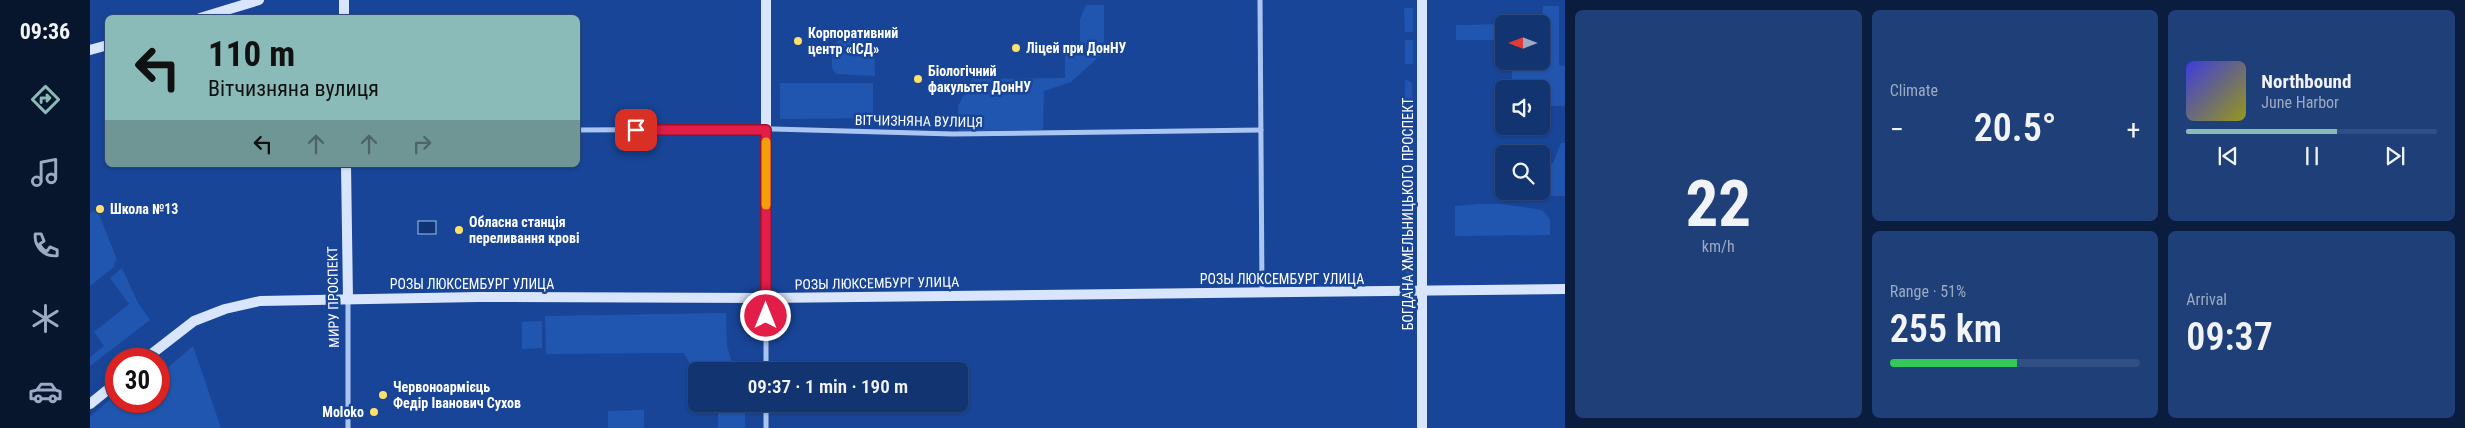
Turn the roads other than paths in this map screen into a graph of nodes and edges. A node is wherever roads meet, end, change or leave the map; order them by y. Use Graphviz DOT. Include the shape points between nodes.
graph roads {
  1 [pos="259,0"];
  2 [pos="344,0"];
  3 [pos="766,0"];
  4 [pos="1260,0"];
  5 [pos="1422,0"];
  6 [pos="210,15"];
  7 [pos="344,15"];
  8 [pos="105,46"];
  9 [pos="90,50"];
  10 [pos="580,130"];
  11 [pos="766,130"];
  12 [pos="1261,130"];
  13 [pos="346,167"];
  14 [pos="1565,289"];
  15 [pos="1262,292"];
  16 [pos="1422,292"];
  17 [pos="766,298"];
  18 [pos="348,299"];
  19 [pos="160,348"];
  20 [pos="766,362"];
  21 [pos="105,392"];
  22 [pos="90,404"];
  23 [pos="766,412"];
  24 [pos="348,428"];
  25 [pos="766,428"];
  26 [pos="1422,428"];
  1 -- 6 [label="street"];
  2 -- 7 [label="street"];
  3 -- 11 [label="street"];
  4 -- 12 [label="street"];
  5 -- 16 [label="street, БОГДАНА ХМЕЛЬНИЦЬКОГО ПРОСПЕКТ"];
  8 -- 9 [label="street"];
  10 -- 11 [label="street, ВІТЧИЗНЯНА ВУЛИЦЯ"];
  11 -- 12 [label="street, ВІТЧИЗНЯНА ВУЛИЦЯ" via="939,134"];
  11 -- 17 [label="street"];
  12 -- 15 [label="street"];
  13 -- 18 [label="street, МИРУ ПРОСПЕКТ"];
  14 -- 16 [label="street, РОЗЫ ЛЮКСЕМБУРГ УЛИЦА"];
  15 -- 16 [label="street, РОЗЫ ЛЮКСЕМБУРГ УЛИЦА"];
  15 -- 17 [label="street, РОЗЫ ЛЮКСЕМБУРГ УЛИЦА"];
  16 -- 26 [label="street, БОГДАНА ХМЕЛЬНИЦЬКОГО ПРОСПЕКТ"];
  17 -- 18 [label="street, РОЗЫ ЛЮКСЕМБУРГ УЛИЦА" via="478,296"];
  17 -- 20 [label="street"];
  18 -- 19 [label="street, РОЗЫ ЛЮКСЕМБУРГ УЛИЦА" via="260,301 225,309 194,321"];
  18 -- 24 [label="street, МИРУ ПРОСПЕКТ"];
  21 -- 22 [label="street"];
  23 -- 25 [label="street"];
}
